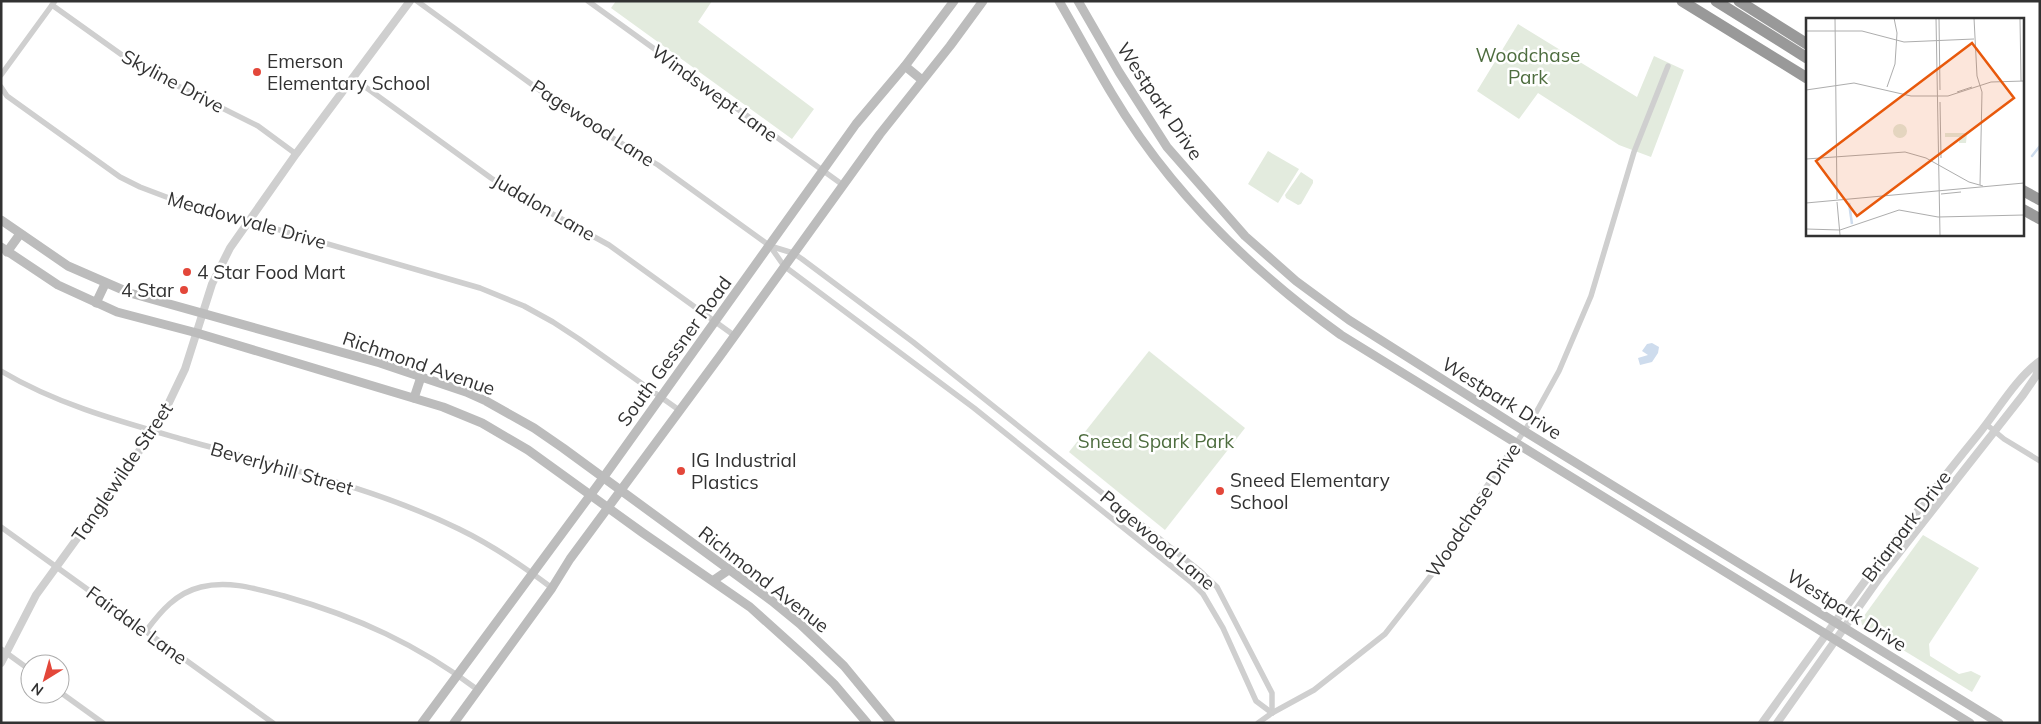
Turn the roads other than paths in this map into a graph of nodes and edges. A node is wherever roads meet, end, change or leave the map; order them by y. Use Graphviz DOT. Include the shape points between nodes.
graph roads {
  1 [pos="410,1"];
  2 [pos="417,1"];
  3 [pos="588,1"];
  4 [pos="954,1"];
  5 [pos="983,1"];
  6 [pos="1059,1"];
  7 [pos="1078,1"];
  8 [pos="1682,1"];
  9 [pos="1716,1"];
  10 [pos="1739,1"];
  11 [pos="53,3"];
  12 [pos="1806,43"];
  13 [pos="1104,48"];
  14 [pos="1091,55"];
  15 [pos="1806,57"];
  16 [pos="905,66"];
  17 [pos="1668,66"];
  18 [pos="1,75"];
  19 [pos="1806,77"];
  20 [pos="353,78"];
  21 [pos="922,80"];
  22 [pos="1,87"];
  23 [pos="1167,147"];
  24 [pos="296,154"];
  25 [pos="1155,157"];
  26 [pos="823,170"];
  27 [pos="843,185"];
  28 [pos="2024,191"];
  29 [pos="2040,200"];
  30 [pos="2024,210"];
  31 [pos="1,220"];
  32 [pos="2040,220"];
  33 [pos="249,222"];
  34 [pos="20,234"];
  35 [pos="770,246"];
  36 [pos="4,250"];
  37 [pos="793,252"];
  38 [pos="784,266"];
  39 [pos="105,284"];
  40 [pos="96,303"];
  41 [pos="203,313"];
  42 [pos="716,322"];
  43 [pos="197,333"];
  44 [pos="735,336"];
  45 [pos="2040,361"];
  46 [pos="1,371"];
  47 [pos="421,376"];
  48 [pos="661,396"];
  49 [pos="414,398"];
  50 [pos="679,410"];
  51 [pos="1986,424"];
  52 [pos="153,431"];
  53 [pos="1524,431"];
  54 [pos="1995,432"];
  55 [pos="1516,443"];
  56 [pos="2040,461"];
  57 [pos="603,478"];
  58 [pos="620,490"];
  59 [pos="1626,493"];
  60 [pos="590,495"];
  61 [pos="1618,506"];
  62 [pos="608,507"];
  63 [pos="1912,516"];
  64 [pos="1922,522"];
  65 [pos="1,527"];
  66 [pos="57,566"];
  67 [pos="730,569"];
  68 [pos="532,573"];
  69 [pos="714,580"];
  70 [pos="552,588"];
  71 [pos="1836,621"];
  72 [pos="1846,627"];
  73 [pos="146,630"];
  74 [pos="1827,634"];
  75 [pos="1836,640"];
  76 [pos="4,651"];
  77 [pos="20,663"];
  78 [pos="1,664"];
  79 [pos="457,675"];
  80 [pos="478,690"];
  81 [pos="1956,695"];
  82 [pos="70,699"];
  83 [pos="1947,709"];
  84 [pos="1272,712"];
  85 [pos="103,723"];
  86 [pos="273,723"];
  87 [pos="422,723"];
  88 [pos="454,723"];
  89 [pos="867,723"];
  90 [pos="891,723"];
  91 [pos="1258,723"];
  92 [pos="1762,723"];
  93 [pos="1777,723"];
  94 [pos="1970,723"];
  95 [pos="2000,723"];
  1 -- 20 [label="street, Tanglewilde Street"];
  2 -- 35 [label="street, Pagewood Lane" via="574,115 658,165"];
  3 -- 26 [label="street, Windswept Lane"];
  4 -- 16 [label="main road, South Gessner Road"];
  5 -- 21 [label="main road, South Gessner Road"];
  6 -- 14 [label="main road, Westpark Drive"];
  7 -- 13 [label="main road, Westpark Drive"];
  8 -- 19 [label="highway"];
  9 -- 15 [label="highway"];
  10 -- 12 [label="highway"];
  11 -- 18 [label="street"];
  11 -- 24 [label="street, Skyline Drive" via="136,64 258,126"];
  13 -- 14 [label="main road"];
  13 -- 23 [label="main road, Westpark Drive"];
  14 -- 25 [label="main road, Westpark Drive" via="1112,94"];
  16 -- 21 [label="main road"];
  16 -- 26 [label="main road, South Gessner Road" via="856,124"];
  17 -- 53 [label="street, Woodchase Drive" via="1634,152 1584,313 1558,371"];
  20 -- 24 [label="street, Tanglewilde Street"];
  20 -- 42 [label="street, Judalon Lane" via="498,183 609,245"];
  21 -- 27 [label="main road, South Gessner Road"];
  22 -- 33 [label="street, Meadowvale Drive" via="11,100 120,177 169,198"];
  23 -- 25 [label="main road"];
  23 -- 53 [label="main road, Westpark Drive" via="1245,236 1296,282 1349,320"];
  24 -- 33 [label="street, Tanglewilde Street"];
  25 -- 55 [label="main road, Westpark Drive" via="1237,250 1316,316"];
  26 -- 27 [label="street, Windswept Lane"];
  26 -- 35 [label="main road, South Gessner Road"];
  27 -- 37 [label="main road, South Gessner Road"];
  28 -- 29 [label="highway"];
  30 -- 32 [label="highway"];
  31 -- 34 [label="main road, Richmond Avenue"];
  33 -- 41 [label="street, Tanglewilde Street" via="220,267"];
  33 -- 48 [label="street, Meadowvale Drive" via="502,296 554,322"];
  34 -- 36 [label="main road"];
  34 -- 39 [label="main road, Richmond Avenue" via="68,266"];
  35 -- 37 [label="street, Pagewood Lane"];
  35 -- 38 [label="street, Pagewood Lane"];
  35 -- 42 [label="main road, South Gessner Road"];
  36 -- 40 [label="main road, Richmond Avenue" via="58,284"];
  37 -- 38 [label="main road, South Gessner Road"];
  37 -- 84 [label="street, Pagewood Lane" via="957,376 1200,570 1217,587 1272,693"];
  38 -- 44 [label="main road, South Gessner Road"];
  38 -- 84 [label="street, Pagewood Lane" via="974,408 1191,582 1203,594 1223,628 1256,701"];
  39 -- 40 [label="main road"];
  39 -- 41 [label="main road, Richmond Avenue"];
  40 -- 43 [label="main road, Richmond Avenue" via="117,312"];
  41 -- 43 [label="street, Tanglewilde Street"];
  41 -- 47 [label="main road, Richmond Avenue"];
  42 -- 44 [label="street, Judalon Lane"];
  42 -- 48 [label="main road, South Gessner Road"];
  43 -- 49 [label="main road, Richmond Avenue"];
  43 -- 52 [label="street, Tanglewilde Street" via="175,392"];
  44 -- 50 [label="main road, South Gessner Road"];
  45 -- 51 [label="street, Briarpark Drive" via="2027,370"];
  45 -- 54 [label="street, Briarpark Drive" via="2036,376"];
  46 -- 52 [label="street, Beverlyhill Street" via="85,410"];
  47 -- 49 [label="main road"];
  47 -- 57 [label="main road, Richmond Avenue" via="466,392 510,414"];
  48 -- 50 [label="street, Meadowvale Drive"];
  48 -- 57 [label="main road, South Gessner Road"];
  49 -- 60 [label="main road, Richmond Avenue" via="482,423 528,450"];
  50 -- 58 [label="main road, South Gessner Road"];
  51 -- 54 [label="street"];
  51 -- 63 [label="street, Briarpark Drive"];
  52 -- 66 [label="street, Tanglewilde Street"];
  52 -- 68 [label="street, Beverlyhill Street" via="373,494 461,530"];
  53 -- 55 [label="street, Woodchase Drive"];
  53 -- 59 [label="main road, Westpark Drive"];
  54 -- 56 [label="street"];
  54 -- 64 [label="street, Briarpark Drive"];
  55 -- 61 [label="main road, Westpark Drive"];
  55 -- 84 [label="street, Woodchase Drive" via="1436,569 1385,634 1314,690"];
  57 -- 58 [label="main road, Richmond Avenue"];
  57 -- 60 [label="main road, South Gessner Road"];
  58 -- 62 [label="main road, South Gessner Road"];
  58 -- 67 [label="main road, Richmond Avenue"];
  59 -- 61 [label="main road"];
  59 -- 71 [label="main road, Westpark Drive"];
  60 -- 62 [label="main road, Richmond Avenue"];
  60 -- 68 [label="main road, South Gessner Road"];
  61 -- 74 [label="main road, Westpark Drive"];
  62 -- 69 [label="main road, Richmond Avenue"];
  62 -- 70 [label="main road, South Gessner Road"];
  63 -- 64 [label="street"];
  63 -- 71 [label="street, Briarpark Drive"];
  64 -- 72 [label="street, Briarpark Drive"];
  65 -- 66 [label="street, Fairdale Lane"];
  66 -- 73 [label="street, Fairdale Lane"];
  66 -- 76 [label="street, Tanglewilde Street" via="36,594"];
  67 -- 69 [label="main road"];
  67 -- 90 [label="main road, Richmond Avenue" via="823,645"];
  68 -- 70 [label="street, Beverlyhill Street"];
  68 -- 79 [label="main road, South Gessner Road"];
  69 -- 89 [label="main road, Richmond Avenue" via="750,607 809,660"];
  70 -- 80 [label="main road, South Gessner Road"];
  71 -- 72 [label="main road, Westpark Drive"];
  71 -- 74 [label="street, Briarpark Drive"];
  72 -- 75 [label="street, Briarpark Drive"];
  72 -- 81 [label="main road, Westpark Drive"];
  73 -- 79 [label="street" via="178,596 201,587 227,584 260,589 346,616 388,633"];
  73 -- 86 [label="street, Fairdale Lane"];
  74 -- 75 [label="main road, Westpark Drive"];
  74 -- 92 [label="street, Briarpark Drive"];
  75 -- 83 [label="main road, Westpark Drive"];
  75 -- 93 [label="street, Briarpark Drive"];
  76 -- 77 [label="street"];
  76 -- 78 [label="street, Tanglewilde Street"];
  79 -- 80 [label="street"];
  79 -- 87 [label="main road, South Gessner Road"];
  80 -- 88 [label="main road, South Gessner Road"];
  81 -- 83 [label="main road"];
  81 -- 95 [label="main road, Westpark Drive"];
  82 -- 85 [label="street"];
  83 -- 94 [label="main road, Westpark Drive"];
  84 -- 91 [label="street, Woodchase Drive"];
}
